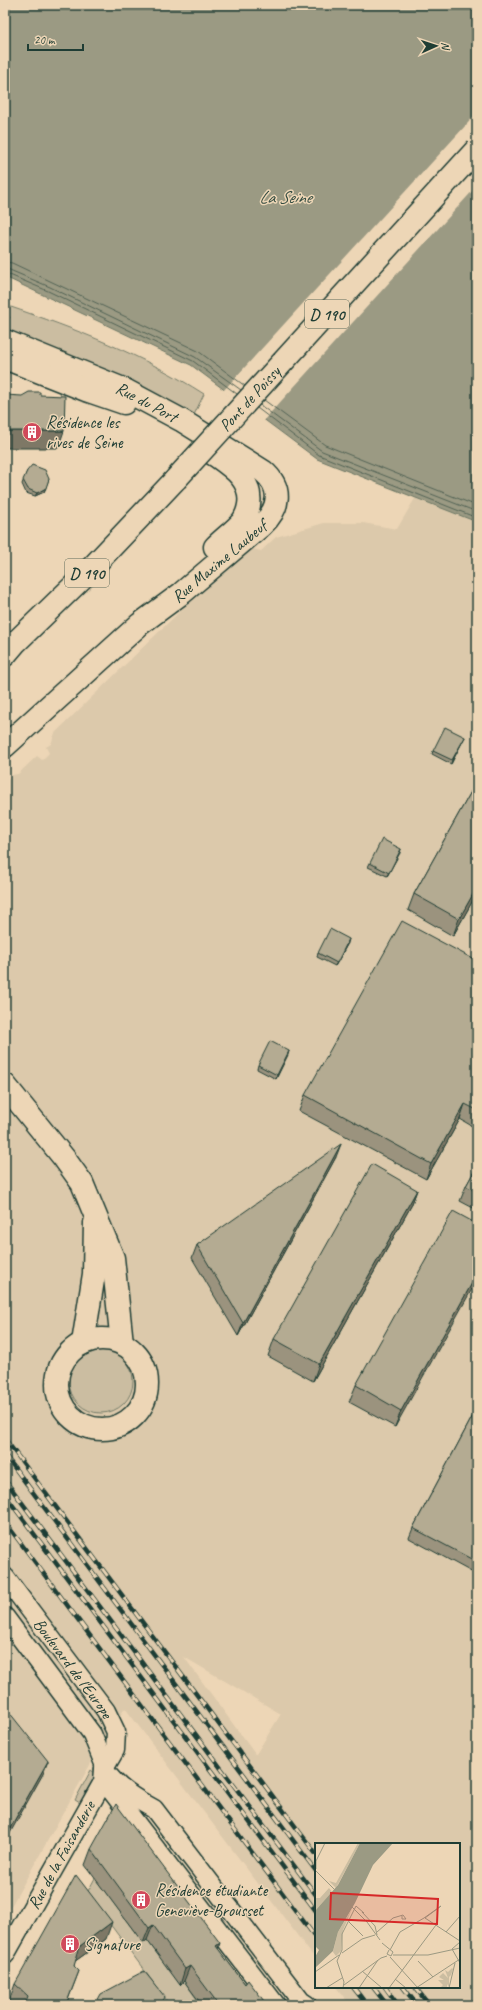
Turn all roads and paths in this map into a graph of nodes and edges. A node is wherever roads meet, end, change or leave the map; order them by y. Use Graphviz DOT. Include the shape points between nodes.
graph roads {
  1 [pos="477,149"];
  2 [pos="5,340"];
  3 [pos="5,358"];
  4 [pos="274,485"];
  5 [pos="140,624"];
  6 [pos="9,648"];
  7 [pos="5,746"];
  8 [pos="5,1085"];
  9 [pos="96,1216"];
  10 [pos="83,1343"];
  11 [pos="122,1343"];
  12 [pos="5,1577"];
  13 [pos="5,1617"];
  14 [pos="103,1768"];
  15 [pos="5,1955"];
  16 [pos="276,2005"];
  17 [pos="307,2005"];
  1 -- 6 [label="main road, Pont de Poissy / D 190, bridge" via="176,479 92,568"];
  2 -- 4 [label="main road, Rue du Port" via="99,378 147,401 263,470"];
  3 -- 5 [label="main road" via="156,415 212,453 245,481 250,499 243,520 175,583"];
  4 -- 5 [label="main road, Rue Maxime Laubeuf" via="277,500 272,516 182,593"];
  5 -- 7 [label="main road"];
  8 -- 9 [label="main road" via="82,1183"];
  9 -- 10 [label="main road" via="94,1274"];
  9 -- 11 [label="main road" via="113,1258"];
  10 -- 11 [label="main road" via="102,1339"];
  10 -- 11 [label="main road" via="64,1360 59,1371 58,1390 64,1408 71,1416 80,1423 101,1429 124,1424 134,1416 142,1406 147,1392 147,1377 142,1363 134,1352"];
  12 -- 14 [label="street, Boulevard de l'Europe" via="106,1711 116,1732 114,1750"];
  13 -- 14 [label="street, Boulevard de l'Europe" via="92,1734"];
  14 -- 15 [label="street, Rue de la Faisanderie"];
  14 -- 16 [label="street" via="129,1812"];
  14 -- 17 [label="street" via="124,1792 154,1809 301,2001"];
}
